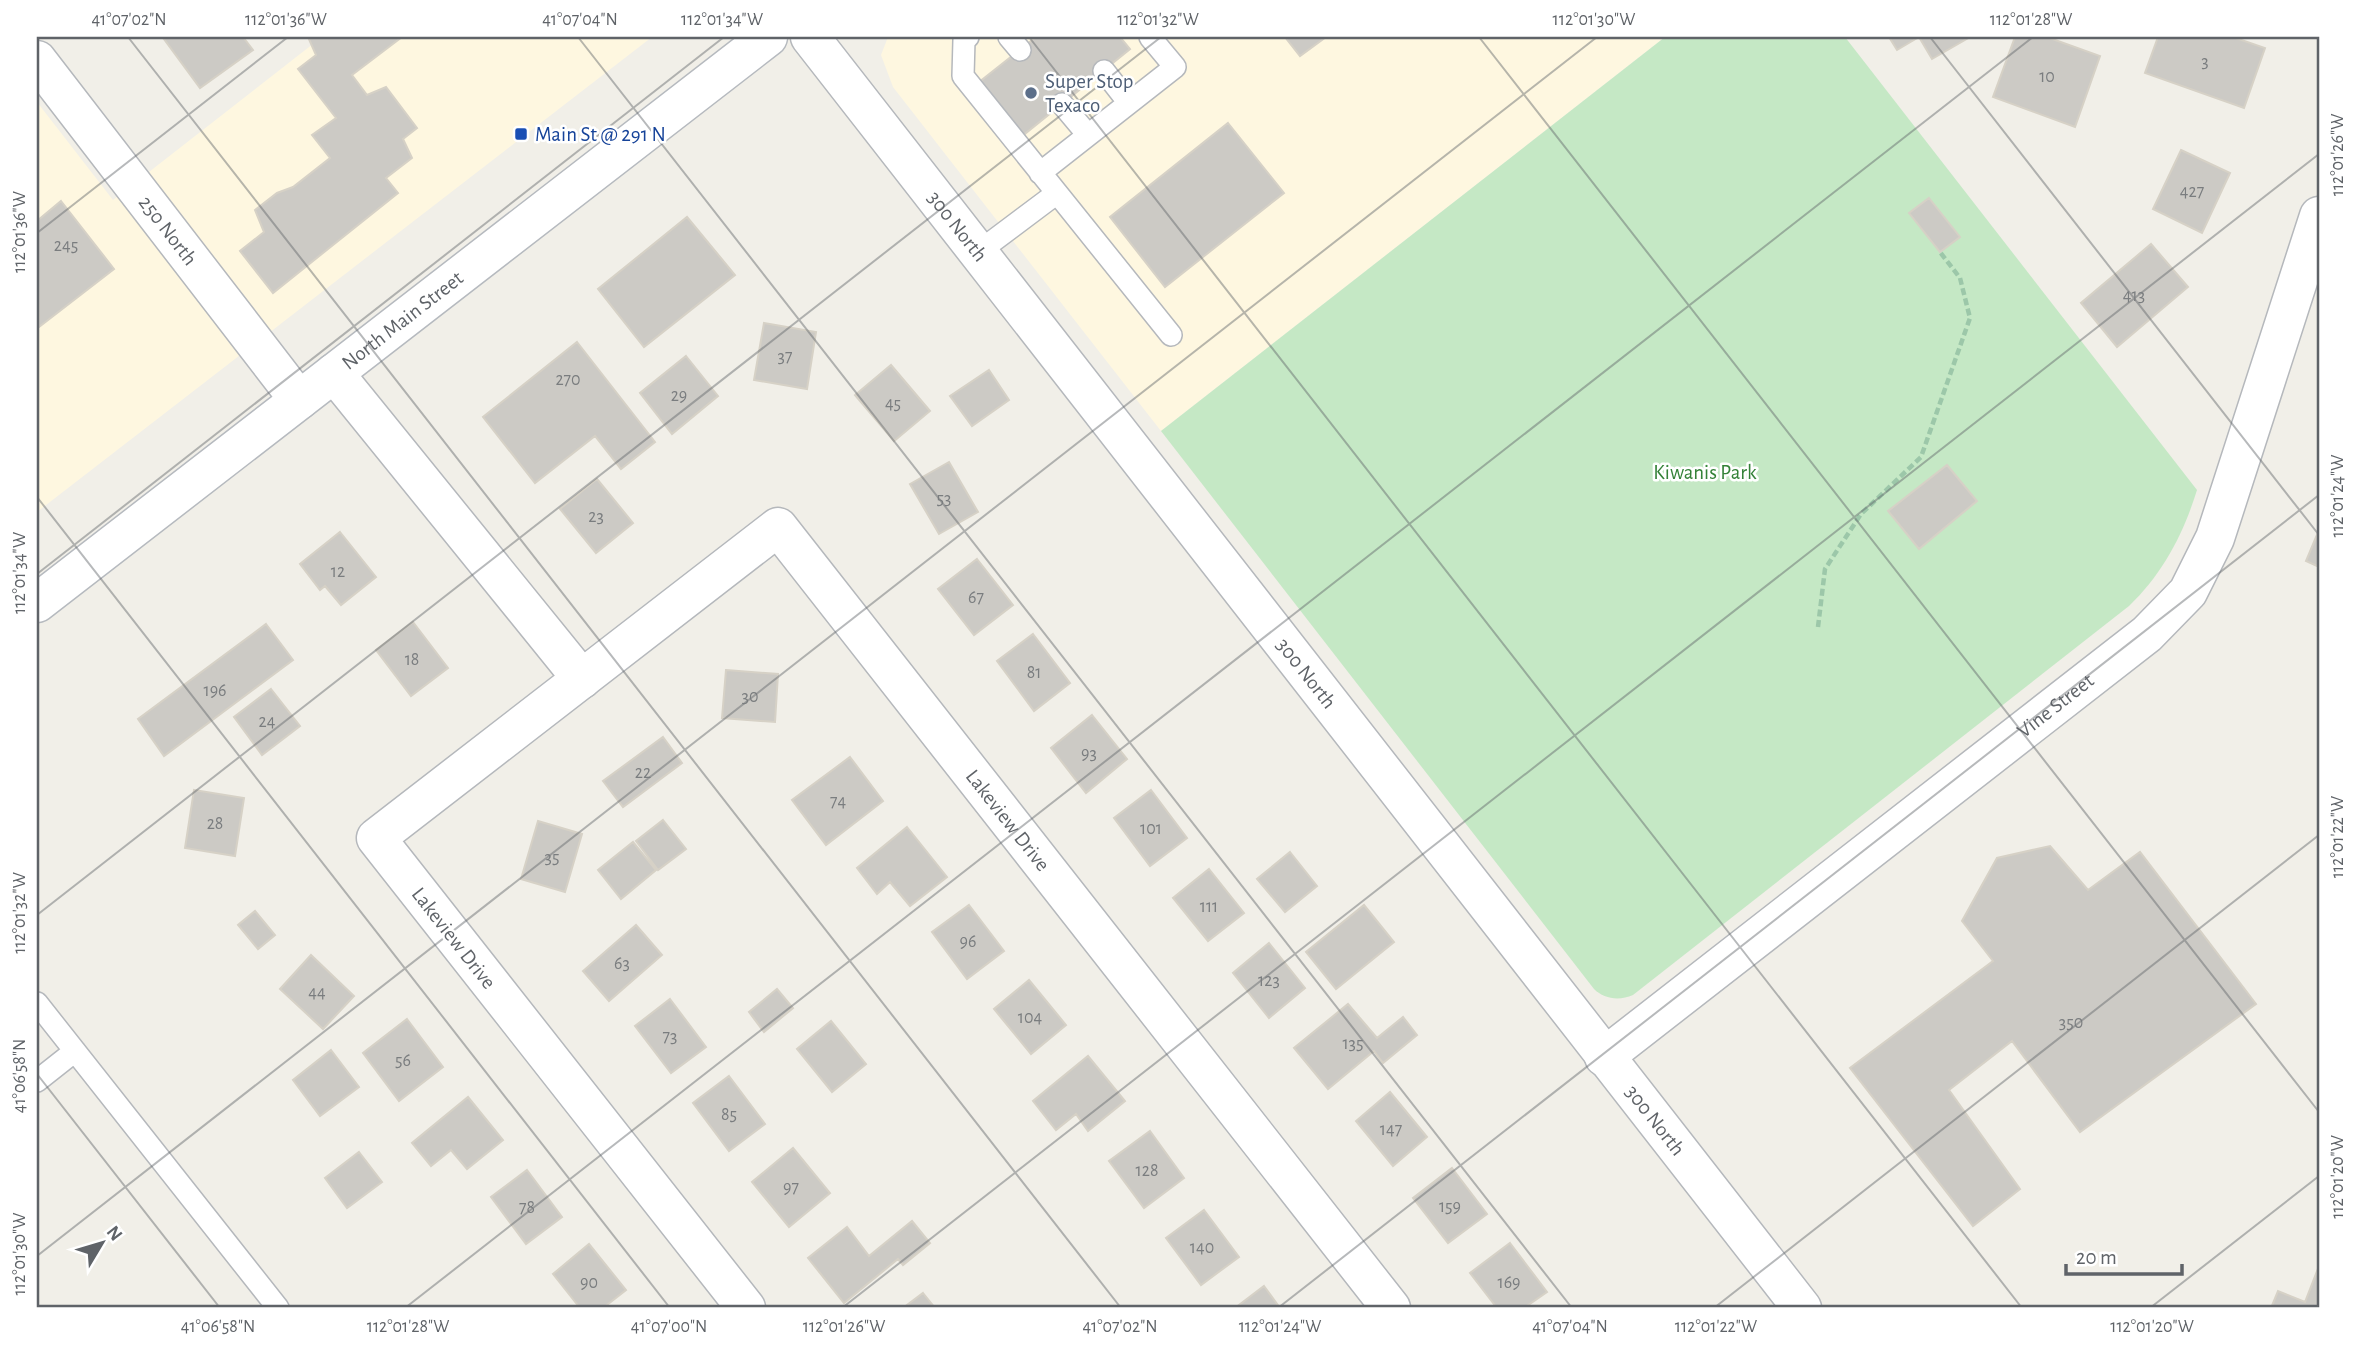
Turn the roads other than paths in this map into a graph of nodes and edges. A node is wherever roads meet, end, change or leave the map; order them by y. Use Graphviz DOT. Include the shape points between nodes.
graph roads {
  1 [pos="768,37"];
  2 [pos="810,37"];
  3 [pos="968,37"];
  4 [pos="1150,37"];
  5 [pos="37,60"];
  6 [pos="1104,71"];
  7 [pos="1129,103"];
  8 [pos="1062,104"];
  9 [pos="1088,135"];
  10 [pos="1040,173"];
  11 [pos="1057,194"];
  12 [pos="2319,216"];
  13 [pos="977,253"];
  14 [pos="1171,335"];
  15 [pos="334,373"];
  16 [pos="299,400"];
  17 [pos="37,603"];
  18 [pos="582,679"];
  19 [pos="37,1003"];
  20 [pos="75,1051"];
  21 [pos="1604,1057"];
  22 [pos="37,1081"];
  23 [pos="278,1308"];
  24 [pos="746,1308"];
  25 [pos="1391,1308"];
  26 [pos="1802,1308"];
  1 -- 15 [label="street, North Main Street"];
  2 -- 13 [label="street, 300 North"];
  3 -- 10 [label="lane" via="964,40 963,76"];
  4 -- 7 [label="lane" via="1175,68"];
  5 -- 16 [label="street, 250 North"];
  6 -- 7 [label="lane"];
  7 -- 9 [label="lane"];
  8 -- 9 [label="lane"];
  9 -- 10 [label="lane"];
  10 -- 11 [label="lane"];
  11 -- 13 [label="lane"];
  11 -- 14 [label="lane"];
  12 -- 21 [label="street, Vine Street" via="2215,538 2176,607"];
  13 -- 21 [label="street, 300 North"];
  15 -- 16 [label="street, North Main Street"];
  15 -- 18 [label="street"];
  16 -- 17 [label="street, North Main Street"];
  18 -- 24 [label="street, Lakeview Drive" via="376,838"];
  18 -- 25 [label="street, Lakeview Drive" via="778,527"];
  19 -- 20 [label="lane"];
  20 -- 22 [label="lane"];
  20 -- 23 [label="lane"];
  21 -- 26 [label="street, 300 North"];
}
